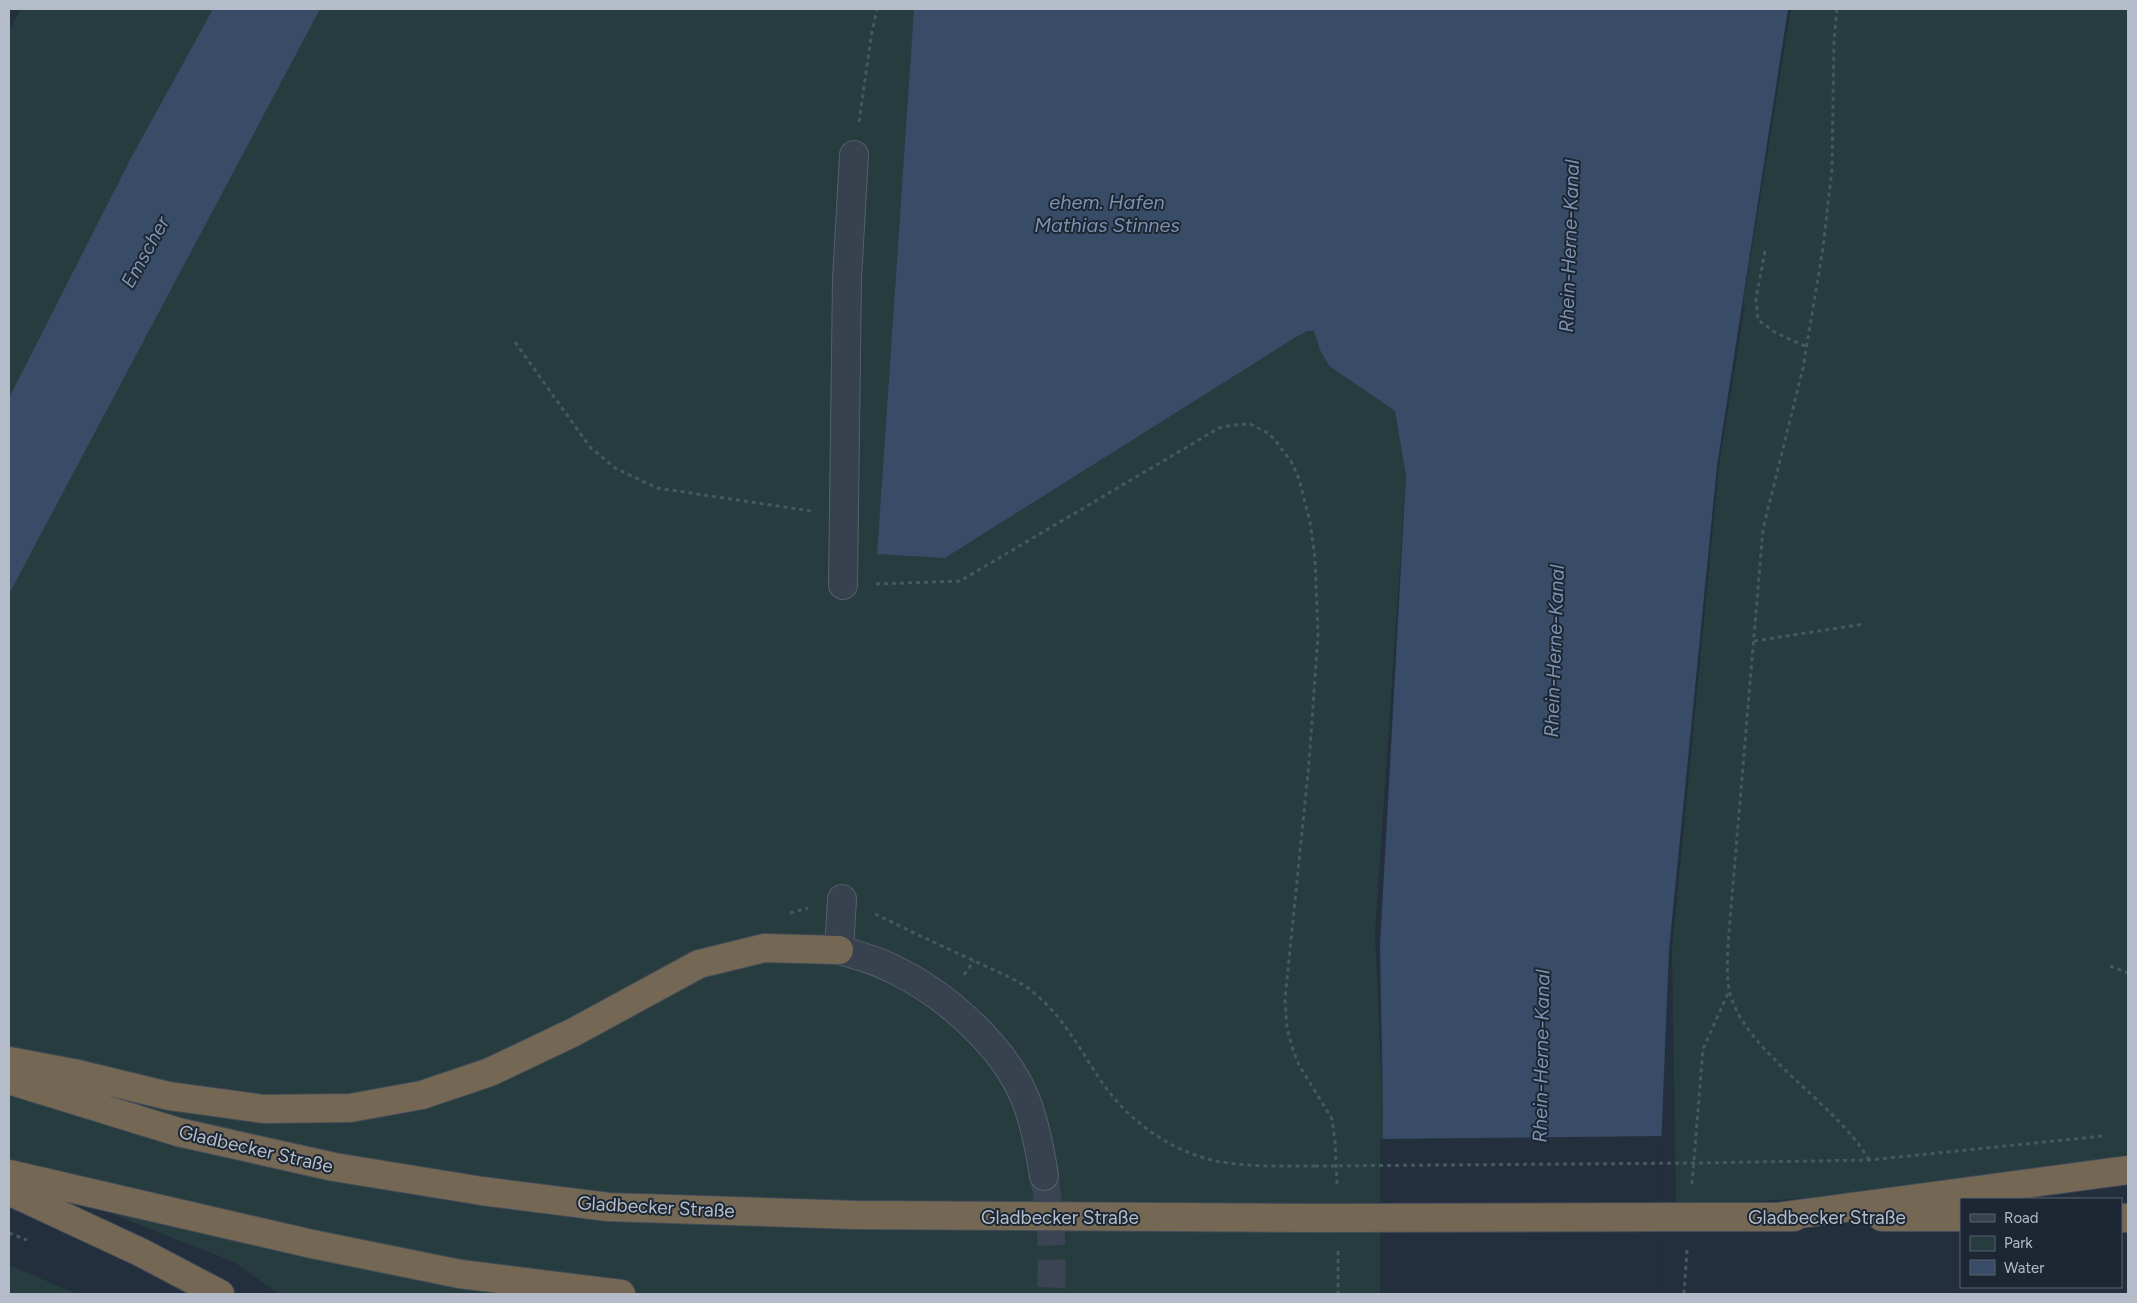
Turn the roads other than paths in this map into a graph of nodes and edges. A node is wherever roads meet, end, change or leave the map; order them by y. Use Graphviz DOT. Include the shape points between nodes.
graph roads {
  1 [pos="854,155"];
  2 [pos="843,585"];
  3 [pos="842,899"];
  4 [pos="839,950"];
  5 [pos="9,1061"];
  6 [pos="9,1080"];
  7 [pos="2128,1170"];
  8 [pos="9,1174"];
  9 [pos="1044,1176"];
  10 [pos="9,1191"];
  11 [pos="1777,1216"];
  12 [pos="1960,1217"];
  13 [pos="220,1294"];
  14 [pos="621,1294"];
  1 -- 2 [label="street" via="847,279"];
  3 -- 4 [label="street"];
  4 -- 5 [label="highway" via="764,948 699,964 574,1032 490,1072 422,1095 350,1108 254,1108 169,1096"];
  4 -- 9 [label="street" via="893,969 916,982 946,1002 981,1034 1024,1097 1039,1144"];
  6 -- 11 [label="highway, Gladbecker Straße, bridge" via="178,1132 334,1167 608,1207 856,1215"];
  7 -- 11 [label="highway"];
  8 -- 14 [label="highway" via="302,1242 460,1274"];
  10 -- 13 [label="highway" via="140,1252"];
  11 -- 12 [label="highway, Gladbecker Straße"];
}
